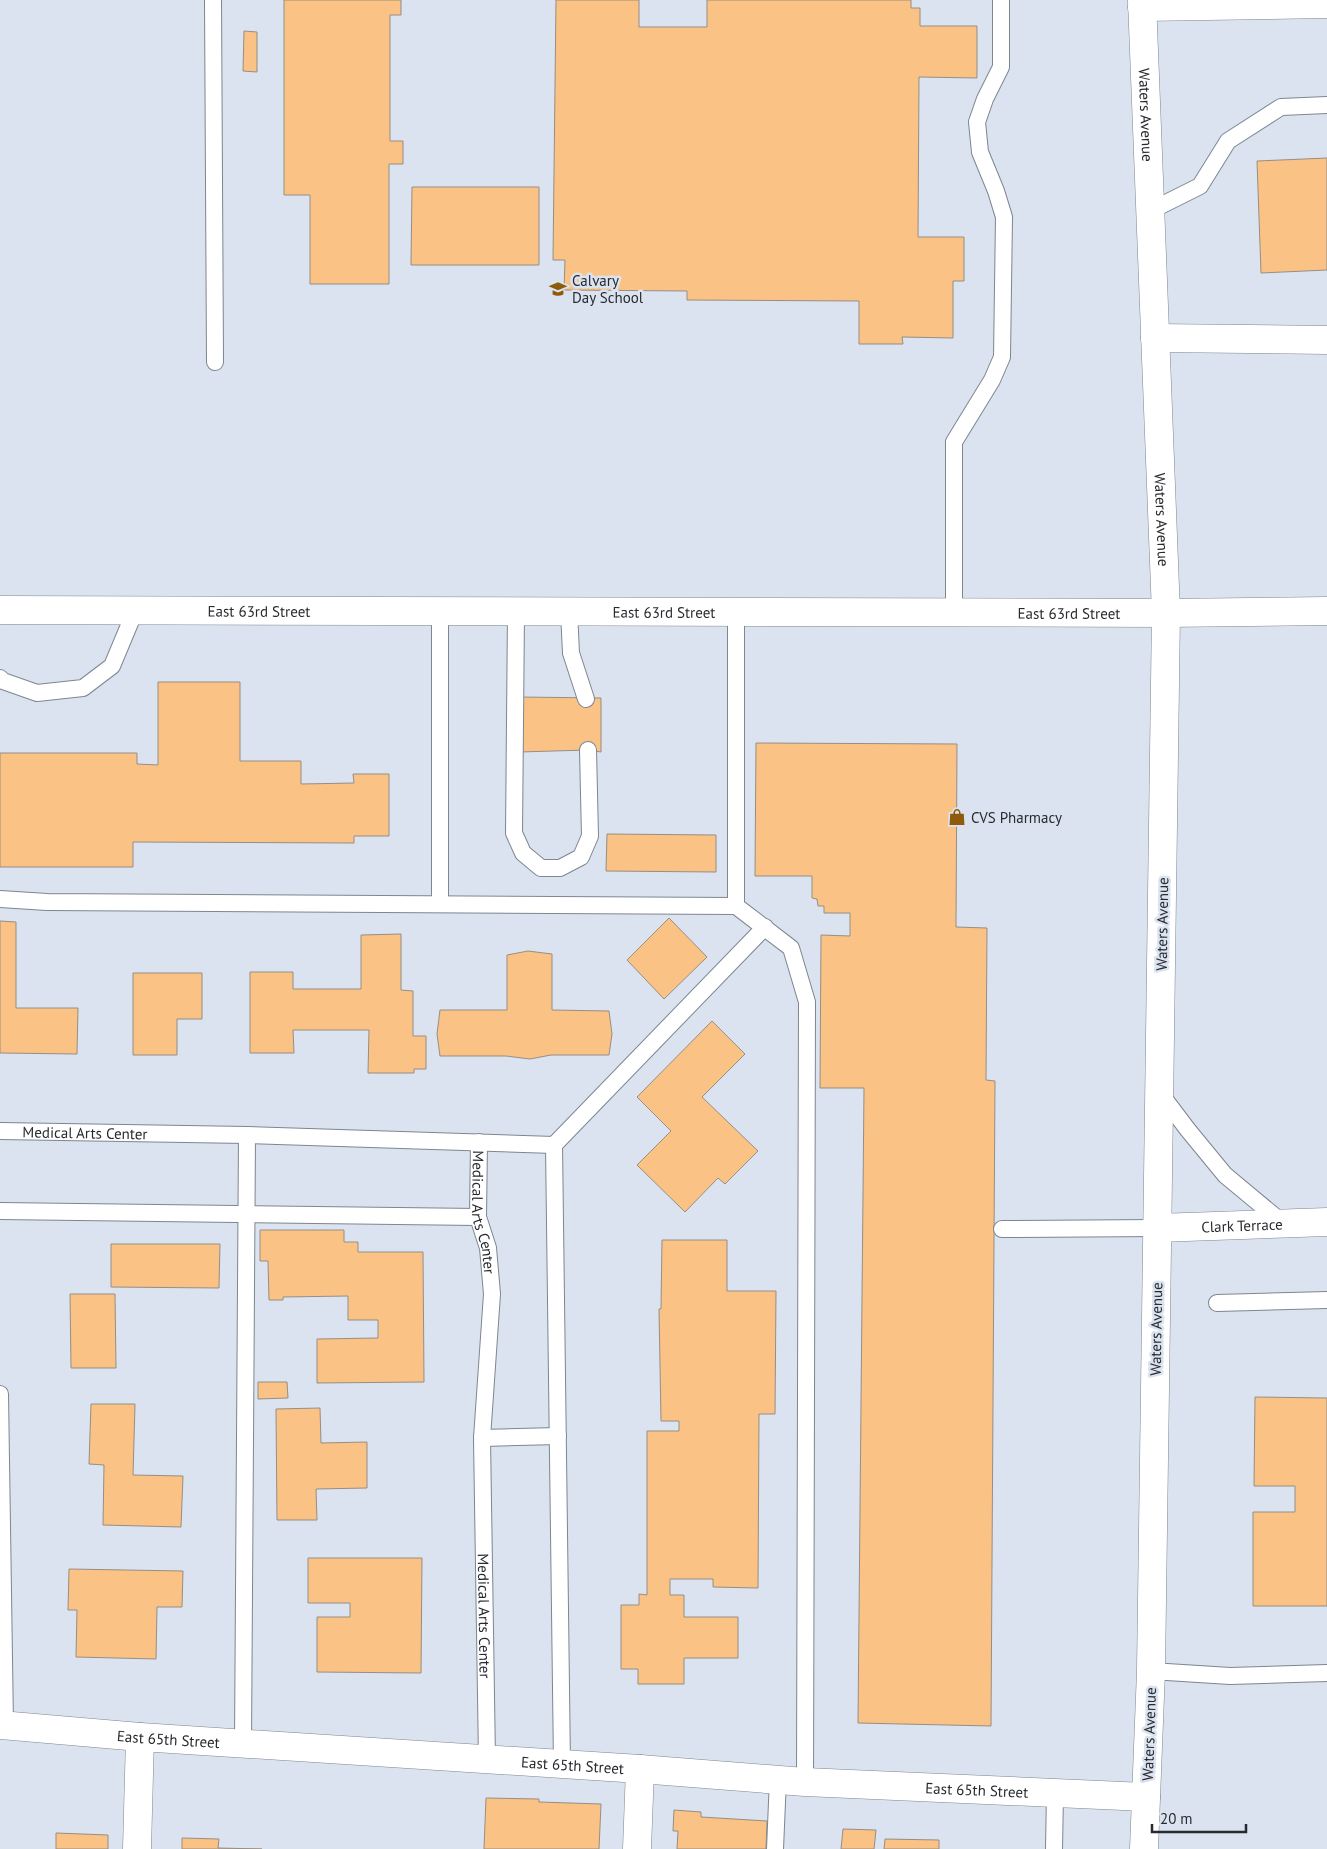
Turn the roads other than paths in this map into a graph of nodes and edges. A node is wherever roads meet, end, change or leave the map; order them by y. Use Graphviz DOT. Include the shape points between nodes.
graph roads {
  1 [pos="213,0"];
  2 [pos="1001,0"];
  3 [pos="1252,2"];
  4 [pos="1142,4"];
  5 [pos="1327,4"];
  6 [pos="1327,105"];
  7 [pos="1150,211"];
  8 [pos="1155,338"];
  9 [pos="1327,340"];
  10 [pos="215,362"];
  11 [pos="0,610"];
  12 [pos="135,611"];
  13 [pos="440,611"];
  14 [pos="1327,611"];
  15 [pos="516,612"];
  16 [pos="569,612"];
  17 [pos="736,612"];
  18 [pos="954,613"];
  19 [pos="1166,613"];
  20 [pos="0,678"];
  21 [pos="586,699"];
  22 [pos="588,750"];
  23 [pos="0,900"];
  24 [pos="440,904"];
  25 [pos="736,906"];
  26 [pos="765,927"];
  27 [pos="1159,1091"];
  28 [pos="0,1131"];
  29 [pos="247,1135"];
  30 [pos="479,1142"];
  31 [pos="554,1145"];
  32 [pos="0,1211"];
  33 [pos="247,1214"];
  34 [pos="478,1217"];
  35 [pos="1327,1222"];
  36 [pos="1284,1224"];
  37 [pos="1157,1228"];
  38 [pos="1002,1229"];
  39 [pos="1327,1300"];
  40 [pos="1217,1303"];
  41 [pos="0,1394"];
  42 [pos="0,1427"];
  43 [pos="558,1436"];
  44 [pos="482,1438"];
  45 [pos="1151,1671"];
  46 [pos="1327,1673"];
  47 [pos="3,1725"];
  48 [pos="140,1737"];
  49 [pos="243,1743"];
  50 [pos="487,1760"];
  51 [pos="562,1765"];
  52 [pos="640,1769"];
  53 [pos="792,1781"];
  54 [pos="1055,1793"];
  55 [pos="1146,1797"];
  56 [pos="137,1849"];
  57 [pos="637,1849"];
  58 [pos="775,1849"];
  59 [pos="1054,1849"];
  60 [pos="1144,1849"];
  1 -- 10 [label="lane"];
  2 -- 18 [label="lane" via="1001,67 977,122 980,152 1004,217 1002,357 992,380 954,442"];
  3 -- 4 [label="street"];
  3 -- 5 [label="street"];
  4 -- 7 [label="street, Waters Avenue"];
  6 -- 7 [label="lane" via="1281,107 1228,142 1200,186"];
  7 -- 8 [label="street, Waters Avenue"];
  8 -- 9 [label="street"];
  8 -- 19 [label="street, Waters Avenue"];
  11 -- 12 [label="street, East 63rd Street"];
  12 -- 13 [label="street, East 63rd Street"];
  12 -- 20 [label="lane" via="112,666 82,688 37,693"];
  13 -- 15 [label="street, East 63rd Street"];
  13 -- 24 [label="lane"];
  14 -- 19 [label="street, East 63rd Street"];
  15 -- 16 [label="street, East 63rd Street"];
  15 -- 22 [label="lane" via="514,832 523,853 541,868 560,868 581,857 590,836"];
  16 -- 17 [label="street, East 63rd Street"];
  16 -- 21 [label="lane" via="571,653"];
  17 -- 18 [label="street, East 63rd Street"];
  17 -- 25 [label="lane"];
  18 -- 19 [label="street, East 63rd Street"];
  19 -- 27 [label="street, Waters Avenue"];
  23 -- 24 [label="lane"];
  24 -- 25 [label="lane"];
  25 -- 26 [label="lane"];
  26 -- 31 [label="lane"];
  26 -- 53 [label="lane" via="792,948 806,1002"];
  27 -- 36 [label="lane" via="1225,1175"];
  27 -- 37 [label="street, Waters Avenue"];
  28 -- 29 [label="lane, Medical Arts Center"];
  29 -- 30 [label="lane, Medical Arts Center"];
  29 -- 33 [label="lane"];
  30 -- 31 [label="lane"];
  30 -- 34 [label="lane, Medical Arts Center"];
  31 -- 43 [label="lane"];
  32 -- 33 [label="lane"];
  33 -- 34 [label="lane"];
  33 -- 49 [label="lane"];
  34 -- 44 [label="lane, Medical Arts Center" via="488,1248 492,1294"];
  35 -- 36 [label="street, Clark Terrace"];
  36 -- 37 [label="street, Clark Terrace"];
  37 -- 38 [label="lane"];
  37 -- 45 [label="street, Waters Avenue"];
  39 -- 40 [label="lane"];
  41 -- 42 [label="lane"];
  42 -- 47 [label="lane"];
  43 -- 44 [label="lane"];
  43 -- 51 [label="lane"];
  44 -- 50 [label="lane, Medical Arts Center"];
  45 -- 46 [label="lane" via="1230,1676"];
  45 -- 55 [label="street, Waters Avenue"];
  47 -- 48 [label="street, East 65th Street"];
  48 -- 49 [label="street, East 65th Street"];
  48 -- 56 [label="street"];
  49 -- 50 [label="street, East 65th Street"];
  50 -- 51 [label="street, East 65th Street"];
  51 -- 52 [label="street, East 65th Street"];
  52 -- 53 [label="street, East 65th Street"];
  52 -- 57 [label="street"];
  53 -- 54 [label="street, East 65th Street"];
  53 -- 58 [label="lane"];
  54 -- 55 [label="street, East 65th Street"];
  54 -- 59 [label="lane"];
  55 -- 60 [label="street, Waters Avenue"];
}
